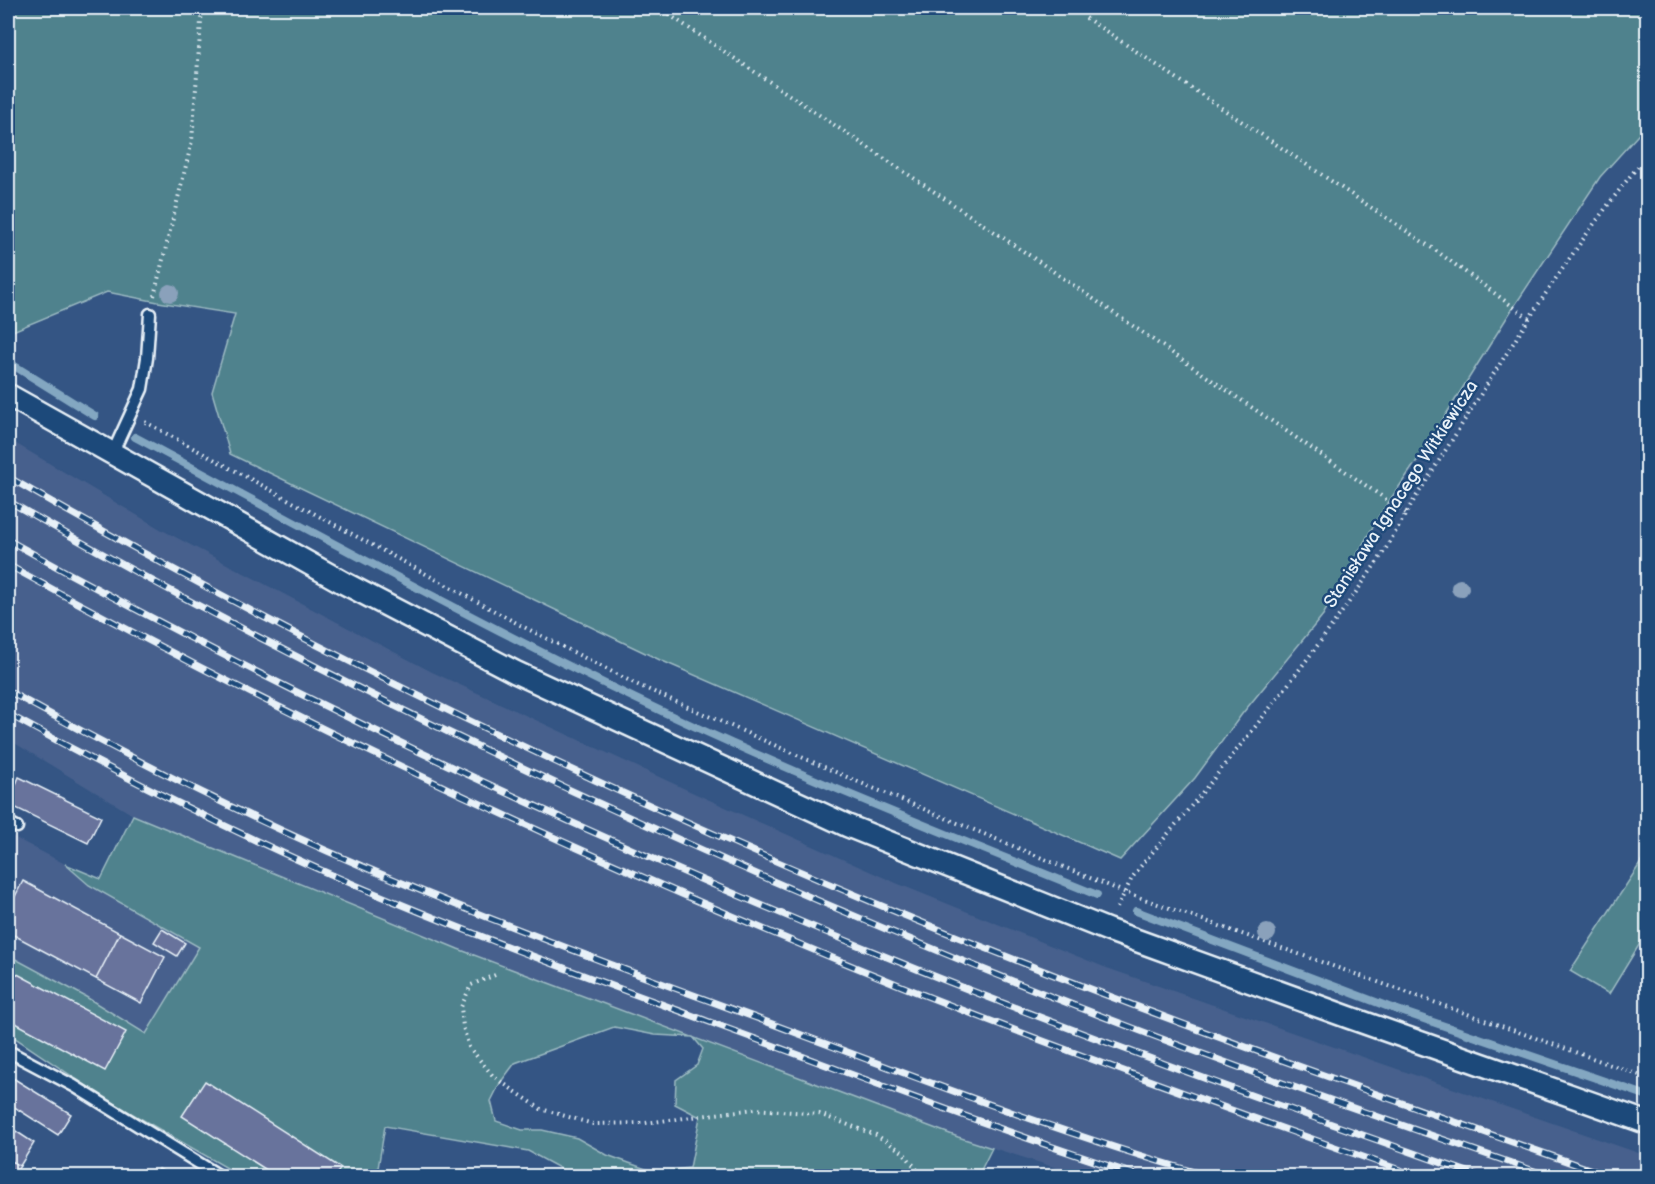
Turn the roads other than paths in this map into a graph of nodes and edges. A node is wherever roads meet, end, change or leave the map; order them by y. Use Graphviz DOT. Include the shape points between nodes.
graph roads {
  1 [pos="150,314"];
  2 [pos="8,395"];
  3 [pos="113,452"];
  4 [pos="8,1051"];
  5 [pos="1647,1123"];
  6 [pos="218,1175"];
  1 -- 3 [label="lane" via="142,389"];
  2 -- 3 [label="street"];
  3 -- 5 [label="street" via="344,583 515,672 848,826 1108,930"];
  4 -- 6 [label="lane" via="74,1086"];
}
